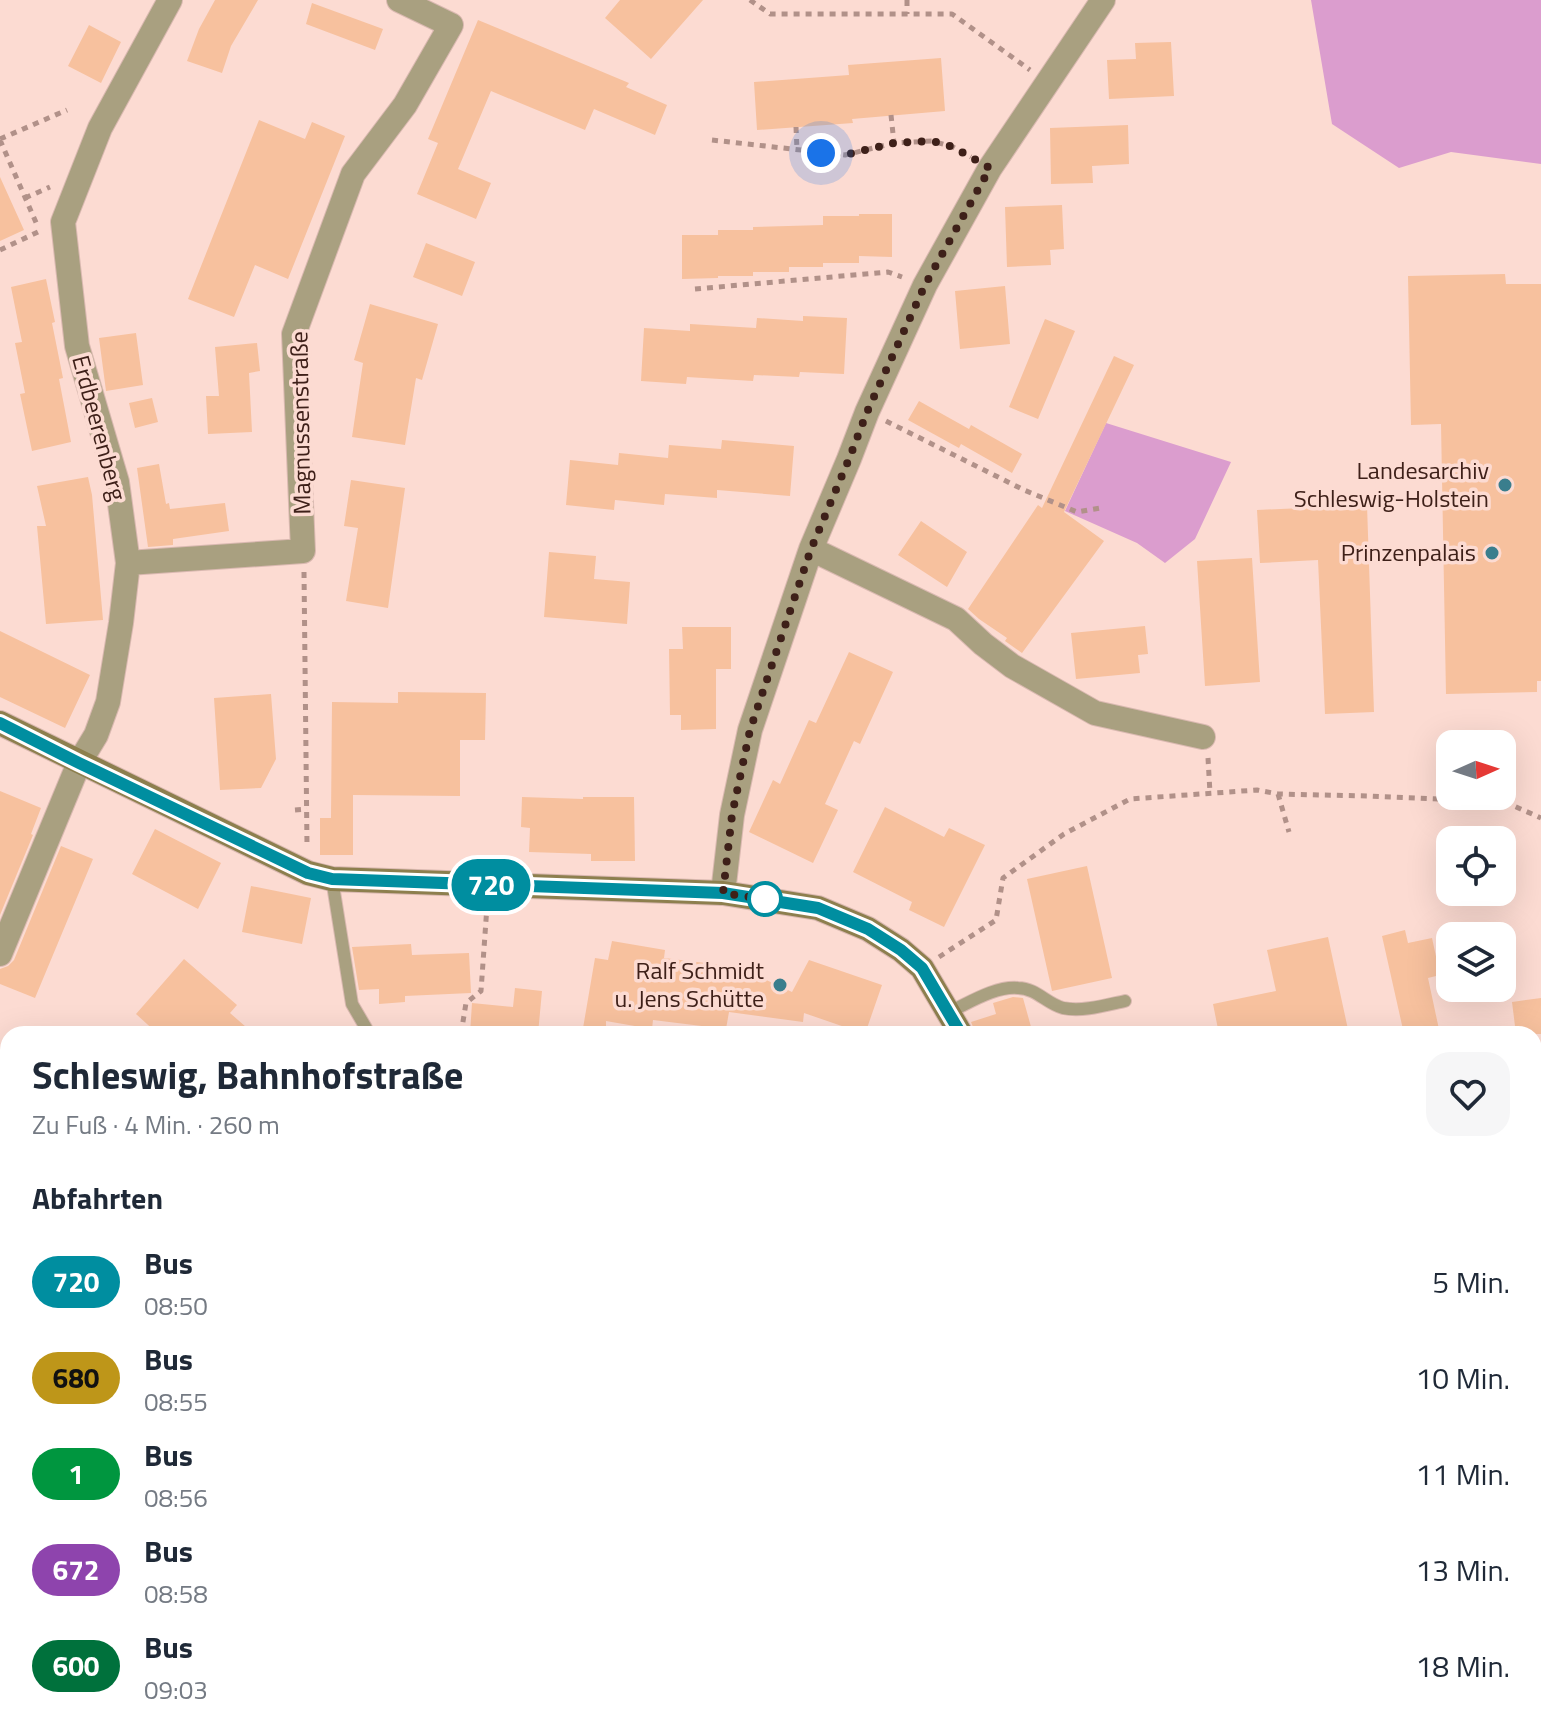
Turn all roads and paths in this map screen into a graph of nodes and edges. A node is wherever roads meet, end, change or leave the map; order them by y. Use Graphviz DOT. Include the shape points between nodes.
graph roads {
  1 [pos="170,0"];
  2 [pos="399,0"];
  3 [pos="750,0"];
  4 [pos="907,0"];
  5 [pos="1103,0"];
  6 [pos="907,14"];
  7 [pos="1047,82"];
  8 [pos="67,110"];
  9 [pos="891,115"];
  10 [pos="796,127"];
  11 [pos="0,140"];
  12 [pos="712,140"];
  13 [pos="894,143"];
  14 [pos="797,150"];
  15 [pos="990,168"];
  16 [pos="63,222"];
  17 [pos="40,231"];
  18 [pos="0,250"];
  19 [pos="925,285"];
  20 [pos="695,289"];
  21 [pos="867,412"];
  22 [pos="1100,508"];
  23 [pos="811,549"];
  24 [pos="303,551"];
  25 [pos="128,563"];
  26 [pos="0,723"];
  27 [pos="1203,737"];
  28 [pos="1209,762"];
  29 [pos="79,763"];
  30 [pos="1210,793"];
  31 [pos="1278,794"];
  32 [pos="307,809"];
  33 [pos="295,810"];
  34 [pos="1541,818"];
  35 [pos="1289,832"];
  36 [pos="307,843"];
  37 [pos="332,879"];
  38 [pos="489,885"];
  39 [pos="723,893"];
  40 [pos="0,954"];
  41 [pos="922,968"];
  42 [pos="1125,1001"];
  43 [pos="949,1012"];
  44 [pos="365,1026"];
  45 [pos="462,1026"];
  46 [pos="957,1026"];
  1 -- 16 [label="street, Erdbeerenberg" via="100,128"];
  2 -- 24 [label="street, Magnussenstraße" via="451,25 405,105 353,174 294,334"];
  3 -- 6 [label="path" via="770,14"];
  4 -- 6 [label="path"];
  5 -- 7 [label="street"];
  6 -- 7 [label="path" via="952,14"];
  7 -- 15 [label="street"];
  8 -- 11 [label="path"];
  9 -- 13 [label="path"];
  10 -- 14 [label="path"];
  11 -- 17 [label="path"];
  12 -- 14 [label="path"];
  13 -- 14 [label="path" via="845,155"];
  13 -- 15 [label="path" via="932,141"];
  15 -- 19 [label="street"];
  16 -- 17 [label="path"];
  16 -- 25 [label="street, Erdbeerenberg" via="77,346 117,482"];
  17 -- 18 [label="path"];
  19 -- 20 [label="path" via="888,272"];
  19 -- 21 [label="street"];
  21 -- 22 [label="path" via="1077,512"];
  21 -- 23 [label="street"];
  23 -- 27 [label="street" via="956,619 1012,666 1095,713"];
  23 -- 39 [label="street" via="750,730"];
  24 -- 25 [label="street"];
  24 -- 32 [label="path"];
  25 -- 29 [label="street, Erdbeerenberg" via="108,702"];
  26 -- 29 [label="street"];
  28 -- 30 [label="path"];
  29 -- 37 [label="street" via="308,873"];
  29 -- 40 [label="street, Erdbeerenberg"];
  30 -- 31 [label="path"];
  30 -- 41 [label="path" via="1130,799 1064,834 1003,878 996,920"];
  31 -- 34 [label="path" via="1505,802"];
  31 -- 35 [label="path"];
  32 -- 33 [label="path"];
  32 -- 36 [label="path"];
  37 -- 38 [label="street"];
  37 -- 44 [label="lane" via="352,1004"];
  38 -- 39 [label="street"];
  38 -- 45 [label="path" via="481,991 466,1003"];
  39 -- 41 [label="street" via="818,908 868,929"];
  41 -- 43 [label="street"];
  42 -- 43 [label="lane" via="1062,1008 1016,987"];
  43 -- 46 [label="street"];
}
